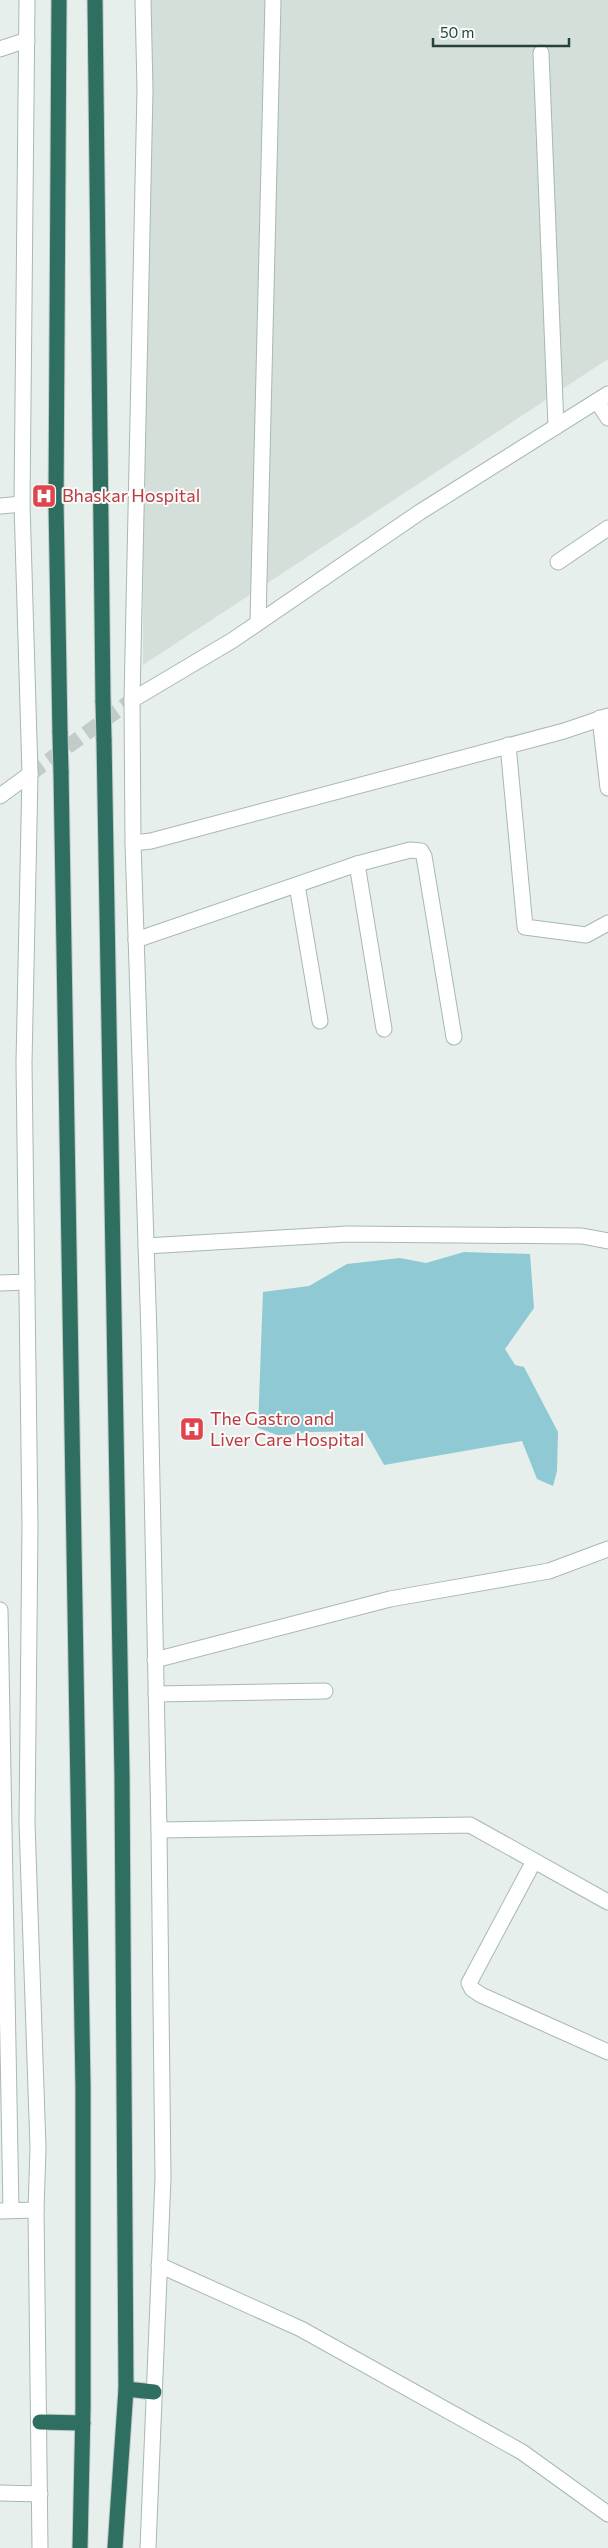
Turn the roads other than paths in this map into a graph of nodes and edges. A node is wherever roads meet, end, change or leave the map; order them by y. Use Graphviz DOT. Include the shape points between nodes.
graph roads {
  1 [pos="27,0"];
  2 [pos="59,0"];
  3 [pos="95,0"];
  4 [pos="143,0"];
  5 [pos="273,0"];
  6 [pos="27,40"];
  7 [pos="0,49"];
  8 [pos="541,53"];
  9 [pos="602,398"];
  10 [pos="608,418"];
  11 [pos="556,427"];
  12 [pos="22,504"];
  13 [pos="0,506"];
  14 [pos="608,528"];
  15 [pos="558,562"];
  16 [pos="258,622"];
  17 [pos="132,700"];
  18 [pos="604,717"];
  19 [pos="508,745"];
  20 [pos="30,774"];
  21 [pos="608,788"];
  22 [pos="0,796"];
  23 [pos="133,843"];
  24 [pos="357,864"];
  25 [pos="297,885"];
  26 [pos="608,923"];
  27 [pos="136,940"];
  28 [pos="320,1021"];
  29 [pos="384,1029"];
  30 [pos="454,1037"];
  31 [pos="608,1241"];
  32 [pos="146,1246"];
  33 [pos="27,1282"];
  34 [pos="0,1283"];
  35 [pos="608,1549"];
  36 [pos="0,1610"];
  37 [pos="155,1660"];
  38 [pos="325,1691"];
  39 [pos="156,1694"];
  40 [pos="159,1830"];
  41 [pos="534,1861"];
  42 [pos="608,1902"];
  43 [pos="608,2052"];
  44 [pos="36,2210"];
  45 [pos="5,2211"];
  46 [pos="159,2265"];
  47 [pos="126,2389"];
  48 [pos="154,2392"];
  49 [pos="40,2422"];
  50 [pos="83,2423"];
  51 [pos="0,2494"];
  52 [pos="40,2494"];
  53 [pos="608,2514"];
  54 [pos="40,2548"];
  55 [pos="80,2548"];
  56 [pos="115,2548"];
  57 [pos="148,2548"];
  1 -- 6 [label="street"];
  2 -- 50 [label="highway, bridge" via="56,511 83,2068"];
  3 -- 47 [label="highway, bridge" via="103,702 122,1765"];
  4 -- 17 [label="street" via="145,90"];
  5 -- 16 [label="street"];
  6 -- 7 [label="street"];
  6 -- 12 [label="street"];
  8 -- 11 [label="street"];
  9 -- 10 [label="street"];
  9 -- 11 [label="street"];
  11 -- 16 [label="street" via="420,512"];
  12 -- 13 [label="street"];
  12 -- 20 [label="street"];
  14 -- 15 [label="street"];
  16 -- 17 [label="street"];
  17 -- 23 [label="street"];
  18 -- 19 [label="street"];
  18 -- 21 [label="street"];
  19 -- 23 [label="street" via="152,841"];
  19 -- 26 [label="street" via="525,927 586,936"];
  20 -- 22 [label="street"];
  20 -- 33 [label="street" via="24,1063"];
  23 -- 27 [label="street"];
  24 -- 25 [label="street"];
  24 -- 29 [label="street"];
  24 -- 30 [label="street" via="410,850 421,851 424,856"];
  25 -- 27 [label="street"];
  25 -- 28 [label="street"];
  27 -- 32 [label="street"];
  31 -- 32 [label="street" via="582,1236 348,1234"];
  32 -- 37 [label="street"];
  33 -- 34 [label="street"];
  33 -- 44 [label="street" via="30,1526 27,1823 38,2148"];
  35 -- 37 [label="street" via="549,1571 390,1599"];
  36 -- 45 [label="street"];
  37 -- 39 [label="street"];
  38 -- 39 [label="street"];
  39 -- 40 [label="street"];
  40 -- 41 [label="street" via="470,1825"];
  40 -- 46 [label="street" via="163,2168"];
  41 -- 42 [label="street"];
  41 -- 43 [label="street" via="469,1983 472,1990 481,1996"];
  44 -- 45 [label="street"];
  44 -- 49 [label="street"];
  46 -- 48 [label="street"];
  46 -- 53 [label="street" via="301,2330 369,2367 522,2452"];
  47 -- 48 [label="highway"];
  47 -- 56 [label="highway"];
  48 -- 57 [label="street"];
  49 -- 50 [label="highway"];
  49 -- 52 [label="street"];
  50 -- 55 [label="highway"];
  51 -- 52 [label="street"];
  52 -- 54 [label="street"];
}
